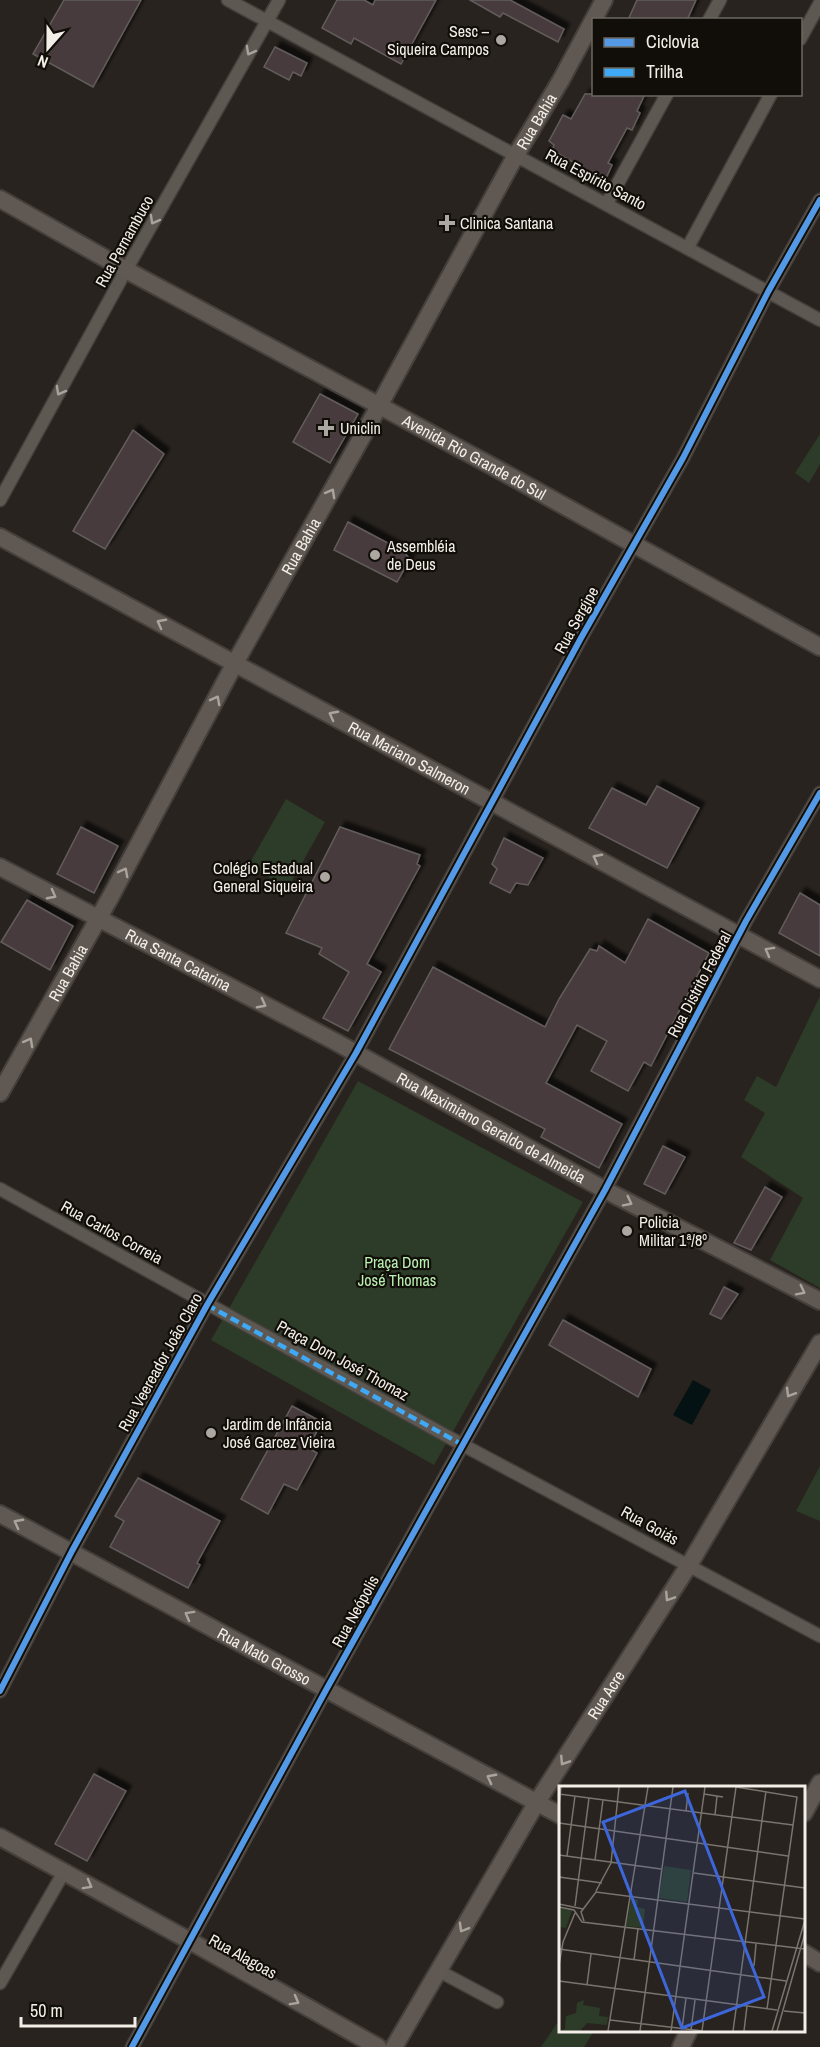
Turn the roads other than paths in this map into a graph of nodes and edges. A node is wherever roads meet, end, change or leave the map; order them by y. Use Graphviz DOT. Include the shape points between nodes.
graph roads {
  1 [pos="228,0"];
  2 [pos="279,0"];
  3 [pos="604,0"];
  4 [pos="720,0"];
  5 [pos="820,3"];
  6 [pos="594,18"];
  7 [pos="710,18"];
  8 [pos="267,21"];
  9 [pos="592,22"];
  10 [pos="802,37"];
  11 [pos="666,96"];
  12 [pos="770,96"];
  13 [pos="516,155"];
  14 [pos="0,199"];
  15 [pos="820,200"];
  16 [pos="607,203"];
  17 [pos="688,247"];
  18 [pos="126,270"];
  19 [pos="768,292"];
  20 [pos="820,320"];
  21 [pos="380,406"];
  22 [pos="0,500"];
  23 [pos="0,537"];
  24 [pos="634,544"];
  25 [pos="820,647"];
  26 [pos="235,663"];
  27 [pos="820,793"];
  28 [pos="493,802"];
  29 [pos="0,867"];
  30 [pos="98,919"];
  31 [pos="740,935"];
  32 [pos="820,979"];
  33 [pos="356,1053"];
  34 [pos="0,1093"];
  35 [pos="0,1189"];
  36 [pos="605,1190"];
  37 [pos="820,1301"];
  38 [pos="207,1305"];
  39 [pos="820,1343"];
  40 [pos="463,1445"];
  41 [pos="0,1514"];
  42 [pos="72,1551"];
  43 [pos="689,1565"];
  44 [pos="820,1636"];
  45 [pos="326,1690"];
  46 [pos="0,1691"];
  47 [pos="820,1783"];
  48 [pos="537,1802"];
  49 [pos="805,1811"];
  50 [pos="559,1814"];
  51 [pos="0,1837"];
  52 [pos="64,1872"];
  53 [pos="190,1941"];
  54 [pos="805,1954"];
  55 [pos="820,1963"];
  56 [pos="439,1971"];
  57 [pos="0,1983"];
  58 [pos="497,2002"];
  59 [pos="688,2032"];
  60 [pos="132,2047"];
  61 [pos="378,2047"];
  62 [pos="394,2047"];
  63 [pos="681,2047"];
  1 -- 8 [label="street, Rua Espírito Santo"];
  2 -- 8 [label="street, Rua Pernambuco"];
  3 -- 6 [label="main road, Rua Bahia"];
  4 -- 7 [label="street"];
  5 -- 10 [label="street"];
  8 -- 13 [label="street, Rua Espírito Santo"];
  8 -- 18 [label="street, Rua Pernambuco, one-way"];
  9 -- 13 [label="main road, Rua Bahia"];
  11 -- 16 [label="street"];
  12 -- 17 [label="street"];
  13 -- 16 [label="street, Rua Espírito Santo"];
  13 -- 21 [label="main road, Rua Bahia"];
  14 -- 18 [label="main road, Avenida Rio Grande do Sul"];
  15 -- 19 [label="street, Rua Sergipe"];
  16 -- 17 [label="street, Rua Espírito Santo"];
  17 -- 19 [label="street, Rua Espírito Santo"];
  18 -- 21 [label="main road, Avenida Rio Grande do Sul"];
  18 -- 22 [label="street, Rua Pernambuco, one-way"];
  19 -- 20 [label="street, Rua Espírito Santo"];
  19 -- 24 [label="street, Rua Sergipe"];
  21 -- 24 [label="main road, Avenida Rio Grande do Sul"];
  26 -- 21 [label="main road, Rua Bahia, one-way"];
  26 -- 23 [label="main road, Rua Mariano Salmeron, one-way"];
  24 -- 25 [label="main road, Avenida Rio Grande do Sul"];
  24 -- 28 [label="street, Rua Sergipe"];
  28 -- 26 [label="main road, Rua Mariano Salmeron, one-way"];
  30 -- 26 [label="main road, Rua Bahia, one-way"];
  27 -- 31 [label="street, Rua Distrito Federal"];
  31 -- 28 [label="main road, Rua Mariano Salmeron, one-way"];
  28 -- 33 [label="street, Rua Sergipe"];
  29 -- 30 [label="main road, Rua Santa Catarina, one-way"];
  30 -- 33 [label="main road, Rua Santa Catarina, one-way"];
  34 -- 30 [label="main road, Rua Bahia, one-way"];
  32 -- 31 [label="main road, Rua Mariano Salmeron, one-way"];
  31 -- 36 [label="street, Rua Distrito Federal"];
  33 -- 36 [label="main road, Rua Maximiano Geraldo de Almeida"];
  33 -- 38 [label="street, Rua Veereador João Claro"];
  35 -- 38 [label="street, Rua Carlos Correia"];
  36 -- 37 [label="main road, Rua Maximiano Geraldo de Almeida, one-way"];
  36 -- 40 [label="street, Rua Neópolis"];
  38 -- 40 [label="street, Praça Dom José Thomaz"];
  38 -- 42 [label="street, Rua Veereador João Claro"];
  39 -- 43 [label="main road, Rua Acre, one-way"];
  40 -- 43 [label="street, Rua Goiás"];
  40 -- 45 [label="street, Rua Neópolis"];
  42 -- 41 [label="main road, Rua Mato Grosso, one-way"];
  45 -- 42 [label="main road, Rua Mato Grosso, one-way"];
  42 -- 46 [label="street, Rua Veereador João Claro"];
  43 -- 44 [label="street, Rua Goiás"];
  43 -- 48 [label="main road, Rua Acre, one-way"];
  48 -- 45 [label="main road, Rua Mato Grosso, one-way"];
  45 -- 53 [label="street, Rua Neópolis"];
  47 -- 49 [label="main road"];
  48 -- 50 [label="main road, Rua Mato Grosso"];
  48 -- 56 [label="main road, Rua Acre, one-way"];
  51 -- 52 [label="main road, Rua Alagoas"];
  52 -- 53 [label="main road, Rua Alagoas, one-way"];
  52 -- 57 [label="street"];
  53 -- 60 [label="street, Rua Neópolis"];
  53 -- 61 [label="main road, Rua Alagoas, one-way"];
  54 -- 55 [label="main road"];
  56 -- 58 [label="street"];
  56 -- 62 [label="main road, Rua Acre"];
  59 -- 63 [label="main road"];
}
